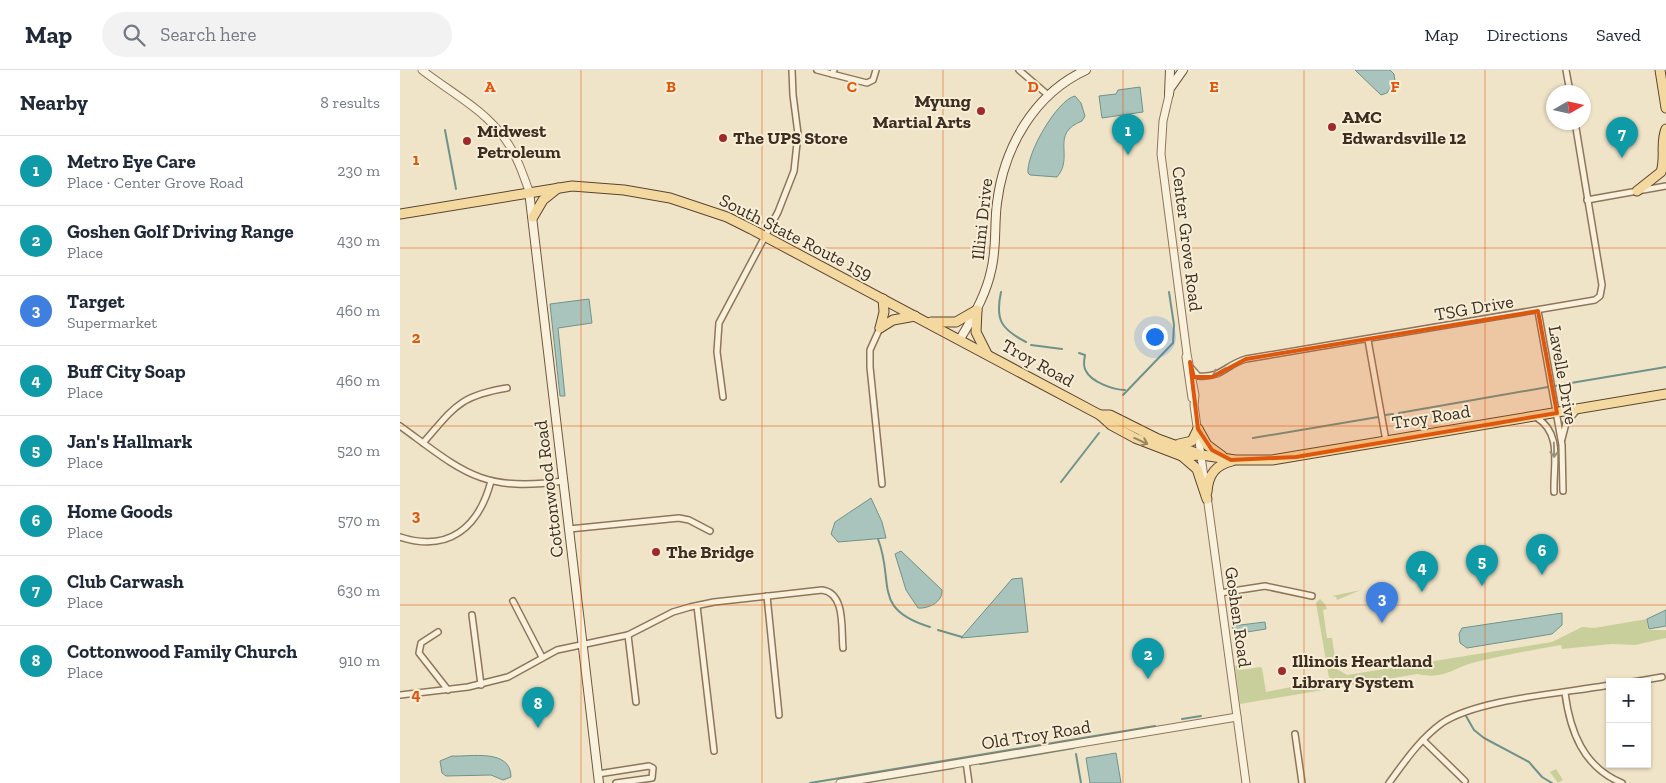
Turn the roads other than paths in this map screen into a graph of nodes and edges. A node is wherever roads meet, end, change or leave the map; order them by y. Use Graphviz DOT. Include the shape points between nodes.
graph roads {
  1 [pos="422,70"];
  2 [pos="792,70"];
  3 [pos="817,70"];
  4 [pos="876,70"];
  5 [pos="1019,70"];
  6 [pos="1086,70"];
  7 [pos="1170,70"];
  8 [pos="1178,70"];
  9 [pos="1183,70"];
  10 [pos="1566,70"];
  11 [pos="1660,70"];
  12 [pos="833,72"];
  13 [pos="1569,85"];
  14 [pos="1170,90"];
  15 [pos="1048,96"];
  16 [pos="1666,108"];
  17 [pos="1666,129"];
  18 [pos="1576,130"];
  19 [pos="1666,186"];
  20 [pos="558,188"];
  21 [pos="529,191"];
  22 [pos="1637,191"];
  23 [pos="1588,200"];
  24 [pos="400,214"];
  25 [pos="532,218"];
  26 [pos="764,236"];
  27 [pos="883,299"];
  28 [pos="976,310"];
  29 [pos="1538,310"];
  30 [pos="915,316"];
  31 [pos="926,322"];
  32 [pos="880,328"];
  33 [pos="960,339"];
  34 [pos="1368,340"];
  35 [pos="987,354"];
  36 [pos="1187,354"];
  37 [pos="1190,362"];
  38 [pos="507,388"];
  39 [pos="1666,394"];
  40 [pos="723,397"];
  41 [pos="1194,405"];
  42 [pos="1577,410"];
  43 [pos="1557,413"];
  44 [pos="1100,415"];
  45 [pos="1536,416"];
  46 [pos="400,426"];
  47 [pos="1198,429"];
  48 [pos="1386,441"];
  49 [pos="423,443"];
  50 [pos="1174,444"];
  51 [pos="1562,444"];
  52 [pos="1202,455"];
  53 [pos="1182,456"];
  54 [pos="1231,460"];
  55 [pos="491,481"];
  56 [pos="563,481"];
  57 [pos="882,484"];
  58 [pos="1563,490"];
  59 [pos="1554,492"];
  60 [pos="1207,497"];
  61 [pos="569,529"];
  62 [pos="710,531"];
  63 [pos="400,537"];
  64 [pos="1220,593"];
  65 [pos="767,596"];
  66 [pos="1312,596"];
  67 [pos="513,601"];
  68 [pos="696,606"];
  69 [pos="472,615"];
  70 [pos="438,632"];
  71 [pos="628,635"];
  72 [pos="582,643"];
  73 [pos="843,648"];
  74 [pos="542,657"];
  75 [pos="1662,677"];
  76 [pos="1651,679"];
  77 [pos="481,684"];
  78 [pos="1606,686"];
  79 [pos="448,690"];
  80 [pos="1565,692"];
  81 [pos="400,695"];
  82 [pos="636,702"];
  83 [pos="780,715"];
  84 [pos="1237,717"];
  85 [pos="1295,734"];
  86 [pos="1423,740"];
  87 [pos="714,751"];
  88 [pos="966,762"];
  89 [pos="598,774"];
  90 [pos="1610,780"];
  91 [pos="1464,781"];
  92 [pos="599,783"];
  93 [pos="616,783"];
  94 [pos="840,783"];
  95 [pos="969,783"];
  96 [pos="1246,783"];
  97 [pos="1302,783"];
  98 [pos="1389,783"];
  99 [pos="1622,783"];
  1 -- 21 [label="street" via="496,128 516,159"];
  2 -- 26 [label="street" via="797,156 790,185"];
  3 -- 12 [label="street"];
  4 -- 12 [label="street" via="873,80 867,83"];
  5 -- 15 [label="street"];
  6 -- 15 [label="main road, Illini Drive"];
  7 -- 14 [label="main road"];
  8 -- 14 [label="street, Center Grove Road"];
  9 -- 14 [label="main road"];
  10 -- 13 [label="street"];
  11 -- 16 [label="main road"];
  14 -- 36 [label="street, Center Grove Road" via="1163,121 1162,154"];
  15 -- 28 [label="main road, Illini Drive" via="1018,134 1004,165 997,205 994,260"];
  17 -- 22 [label="main road" via="1662,172"];
  18 -- 23 [label="street, TSG Drive"];
  19 -- 22 [label="street"];
  20 -- 21 [label="main road, South State Route 159"];
  20 -- 25 [label="main road" via="544,200"];
  20 -- 26 [label="main road, South State Route 159" via="594,186 662,196 727,217"];
  21 -- 24 [label="main road, South State Route 159"];
  21 -- 25 [label="main road, Cottonwood Road"];
  22 -- 23 [label="street"];
  23 -- 29 [label="street, TSG Drive" via="1602,285 1600,296 1592,301"];
  25 -- 56 [label="main road, Cottonwood Road"];
  26 -- 27 [label="main road, South State Route 159"];
  26 -- 40 [label="street" via="719,323 717,352"];
  27 -- 30 [label="main road, South State Route 159"];
  27 -- 32 [label="main road"];
  28 -- 31 [label="main road" via="956,322"];
  28 -- 33 [label="main road, Illini Drive"];
  28 -- 35 [label="main road" via="976,332"];
  29 -- 34 [label="street, TSG Drive"];
  29 -- 43 [label="street, Lavelle Drive"];
  30 -- 31 [label="main road, South State Route 159"];
  30 -- 32 [label="main road" via="893,320"];
  31 -- 33 [label="main road, South State Route 159"];
  32 -- 57 [label="street" via="870,350 870,367"];
  33 -- 35 [label="main road, Troy Road"];
  34 -- 37 [label="street, TSG Drive, one-way" via="1238,361 1212,377 1193,373"];
  34 -- 48 [label="street"];
  35 -- 44 [label="main road, Troy Road"];
  36 -- 37 [label="street, Center Grove Road"];
  36 -- 41 [label="street, Center Grove Road" via="1188,383"];
  37 -- 41 [label="street, Center Grove Road"];
  38 -- 49 [label="street" via="478,393 459,404"];
  39 -- 42 [label="main road, Troy Road"];
  41 -- 47 [label="street, Center Grove Road"];
  42 -- 43 [label="main road, Troy Road"];
  42 -- 51 [label="street, Lavelle Drive" via="1566,423"];
  43 -- 45 [label="main road, Troy Road"];
  43 -- 51 [label="street, Lavelle Drive"];
  44 -- 50 [label="main road, Troy Road" via="1110,416"];
  44 -- 53 [label="main road, Troy Road, one-way" via="1135,438"];
  45 -- 48 [label="main road, Troy Road"];
  45 -- 59 [label="street, Lavelle Drive, one-way" via="1547,424 1553,436"];
  46 -- 49 [label="street"];
  47 -- 50 [label="main road" via="1190,442"];
  47 -- 52 [label="street, Center Grove Road"];
  47 -- 54 [label="main road" via="1212,450"];
  48 -- 54 [label="main road, Troy Road" via="1272,460"];
  49 -- 55 [label="street" via="457,468"];
  50 -- 52 [label="main road, Troy Road"];
  51 -- 58 [label="street, Lavelle Drive"];
  52 -- 53 [label="main road, Troy Road"];
  52 -- 54 [label="main road, Troy Road"];
  52 -- 60 [label="street, Goshen Road"];
  53 -- 60 [label="main road" via="1197,469"];
  54 -- 60 [label="main road" via="1211,473"];
  55 -- 56 [label="street" via="528,485"];
  55 -- 63 [label="street" via="478,515 460,533 430,542"];
  56 -- 61 [label="main road, Cottonwood Road"];
  60 -- 64 [label="street, Goshen Road"];
  61 -- 62 [label="street" via="679,518"];
  61 -- 72 [label="main road, Cottonwood Road"];
  64 -- 66 [label="street" via="1266,586"];
  64 -- 84 [label="street, Goshen Road"];
  65 -- 68 [label="street"];
  65 -- 73 [label="street" via="822,590 832,592 838,602"];
  65 -- 83 [label="street"];
  67 -- 74 [label="street"];
  68 -- 71 [label="street" via="674,612"];
  68 -- 87 [label="street"];
  69 -- 77 [label="street"];
  70 -- 79 [label="street" via="424,640 419,650"];
  71 -- 72 [label="street"];
  71 -- 82 [label="street"];
  72 -- 74 [label="street"];
  72 -- 89 [label="main road, Cottonwood Road"];
  74 -- 77 [label="street" via="508,677"];
  75 -- 76 [label="street"];
  77 -- 79 [label="street"];
  78 -- 80 [label="street"];
  79 -- 81 [label="street"];
  80 -- 86 [label="street" via="1470,710 1442,724"];
  80 -- 90 [label="street" via="1571,725 1580,746"];
  84 -- 88 [label="street, Old Troy Road"];
  84 -- 96 [label="street, Goshen Road"];
  85 -- 97 [label="street"];
  86 -- 91 [label="street"];
  86 -- 98 [label="street"];
  88 -- 94 [label="street, Old Troy Road"];
  88 -- 95 [label="street"];
  89 -- 92 [label="main road, Cottonwood Road"];
  89 -- 93 [label="street" via="653,768 652,778"];
  90 -- 99 [label="street"];
}
